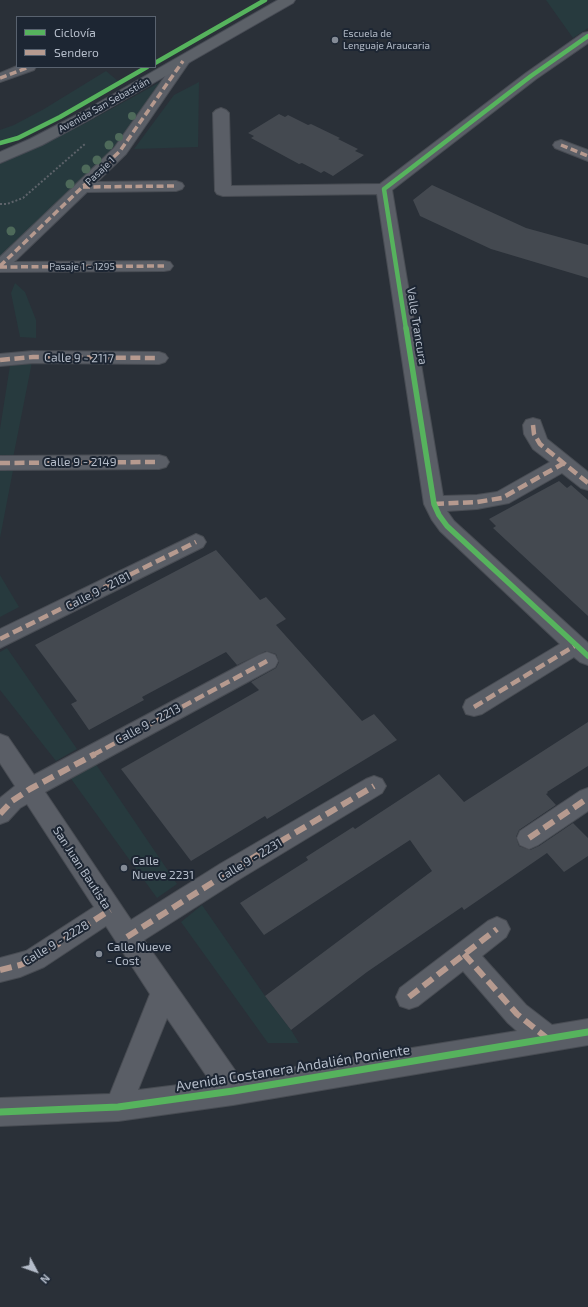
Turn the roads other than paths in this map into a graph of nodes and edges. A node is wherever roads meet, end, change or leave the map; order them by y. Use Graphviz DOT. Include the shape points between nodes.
graph roads {
  1 [pos="288,0"];
  2 [pos="588,36"];
  3 [pos="182,61"];
  4 [pos="26,68"];
  5 [pos="0,78"];
  6 [pos="221,113"];
  7 [pos="561,145"];
  8 [pos="588,156"];
  9 [pos="0,158"];
  10 [pos="176,186"];
  11 [pos="83,187"];
  12 [pos="384,189"];
  13 [pos="0,266"];
  14 [pos="164,266"];
  15 [pos="159,358"];
  16 [pos="0,360"];
  17 [pos="533,425"];
  18 [pos="159,462"];
  19 [pos="0,463"];
  20 [pos="564,463"];
  21 [pos="588,483"];
  22 [pos="434,504"];
  23 [pos="196,542"];
  24 [pos="0,639"];
  25 [pos="582,650"];
  26 [pos="267,661"];
  27 [pos="474,707"];
  28 [pos="0,744"];
  29 [pos="374,786"];
  30 [pos="30,789"];
  31 [pos="588,798"];
  32 [pos="0,814"];
  33 [pos="529,838"];
  34 [pos="110,910"];
  35 [pos="497,929"];
  36 [pos="128,937"];
  37 [pos="464,954"];
  38 [pos="0,970"];
  39 [pos="164,992"];
  40 [pos="409,996"];
  41 [pos="588,1032"];
  42 [pos="548,1039"];
  43 [pos="233,1091"];
  44 [pos="118,1107"];
  45 [pos="0,1112"];
  1 -- 3 [label="main road, Avenida San Sebastián"];
  2 -- 12 [label="street" via="531,76"];
  3 -- 9 [label="main road, Avenida San Sebastián" via="36,142"];
  3 -- 11 [label="street, Pasaje 1" via="120,151"];
  4 -- 5 [label="street"];
  6 -- 12 [label="street" via="222,191"];
  7 -- 8 [label="street"];
  10 -- 11 [label="street"];
  11 -- 13 [label="street, Pasaje 1"];
  12 -- 22 [label="street, Valle Trancura"];
  13 -- 14 [label="street, Pasaje 1 - 1295"];
  15 -- 16 [label="street, Calle 9 - 2117" via="33,357"];
  17 -- 20 [label="street" via="536,439"];
  18 -- 19 [label="street, Calle 9 - 2149"];
  20 -- 21 [label="street"];
  20 -- 22 [label="street" via="498,499"];
  22 -- 25 [label="street, Valle Trancura" via="447,526"];
  23 -- 24 [label="street, Calle 9 - 2181"];
  25 -- 27 [label="street"];
  26 -- 30 [label="street, Calle 9 - 2213"];
  28 -- 30 [label="street, San Juan Bautista"];
  29 -- 36 [label="street, Calle 9 - 2231" via="236,868"];
  30 -- 32 [label="street, Calle 9 - 2213" via="12,801"];
  30 -- 34 [label="street, San Juan Bautista"];
  31 -- 33 [label="street"];
  34 -- 36 [label="street, San Juan Bautista"];
  34 -- 38 [label="street, Calle 9 - 2228" via="35,959"];
  35 -- 37 [label="street"];
  36 -- 39 [label="street, San Juan Bautista"];
  37 -- 40 [label="street"];
  37 -- 42 [label="street" via="517,1014"];
  39 -- 43 [label="street, San Juan Bautista"];
  39 -- 44 [label="street"];
  41 -- 42 [label="street, Avenida Costanera Andalién Poniente"];
  42 -- 43 [label="street, Avenida Costanera Andalién Poniente"];
  43 -- 44 [label="street, Avenida Costanera Andalién Poniente"];
  44 -- 45 [label="street, Avenida Costanera Andalién Poniente"];
}
